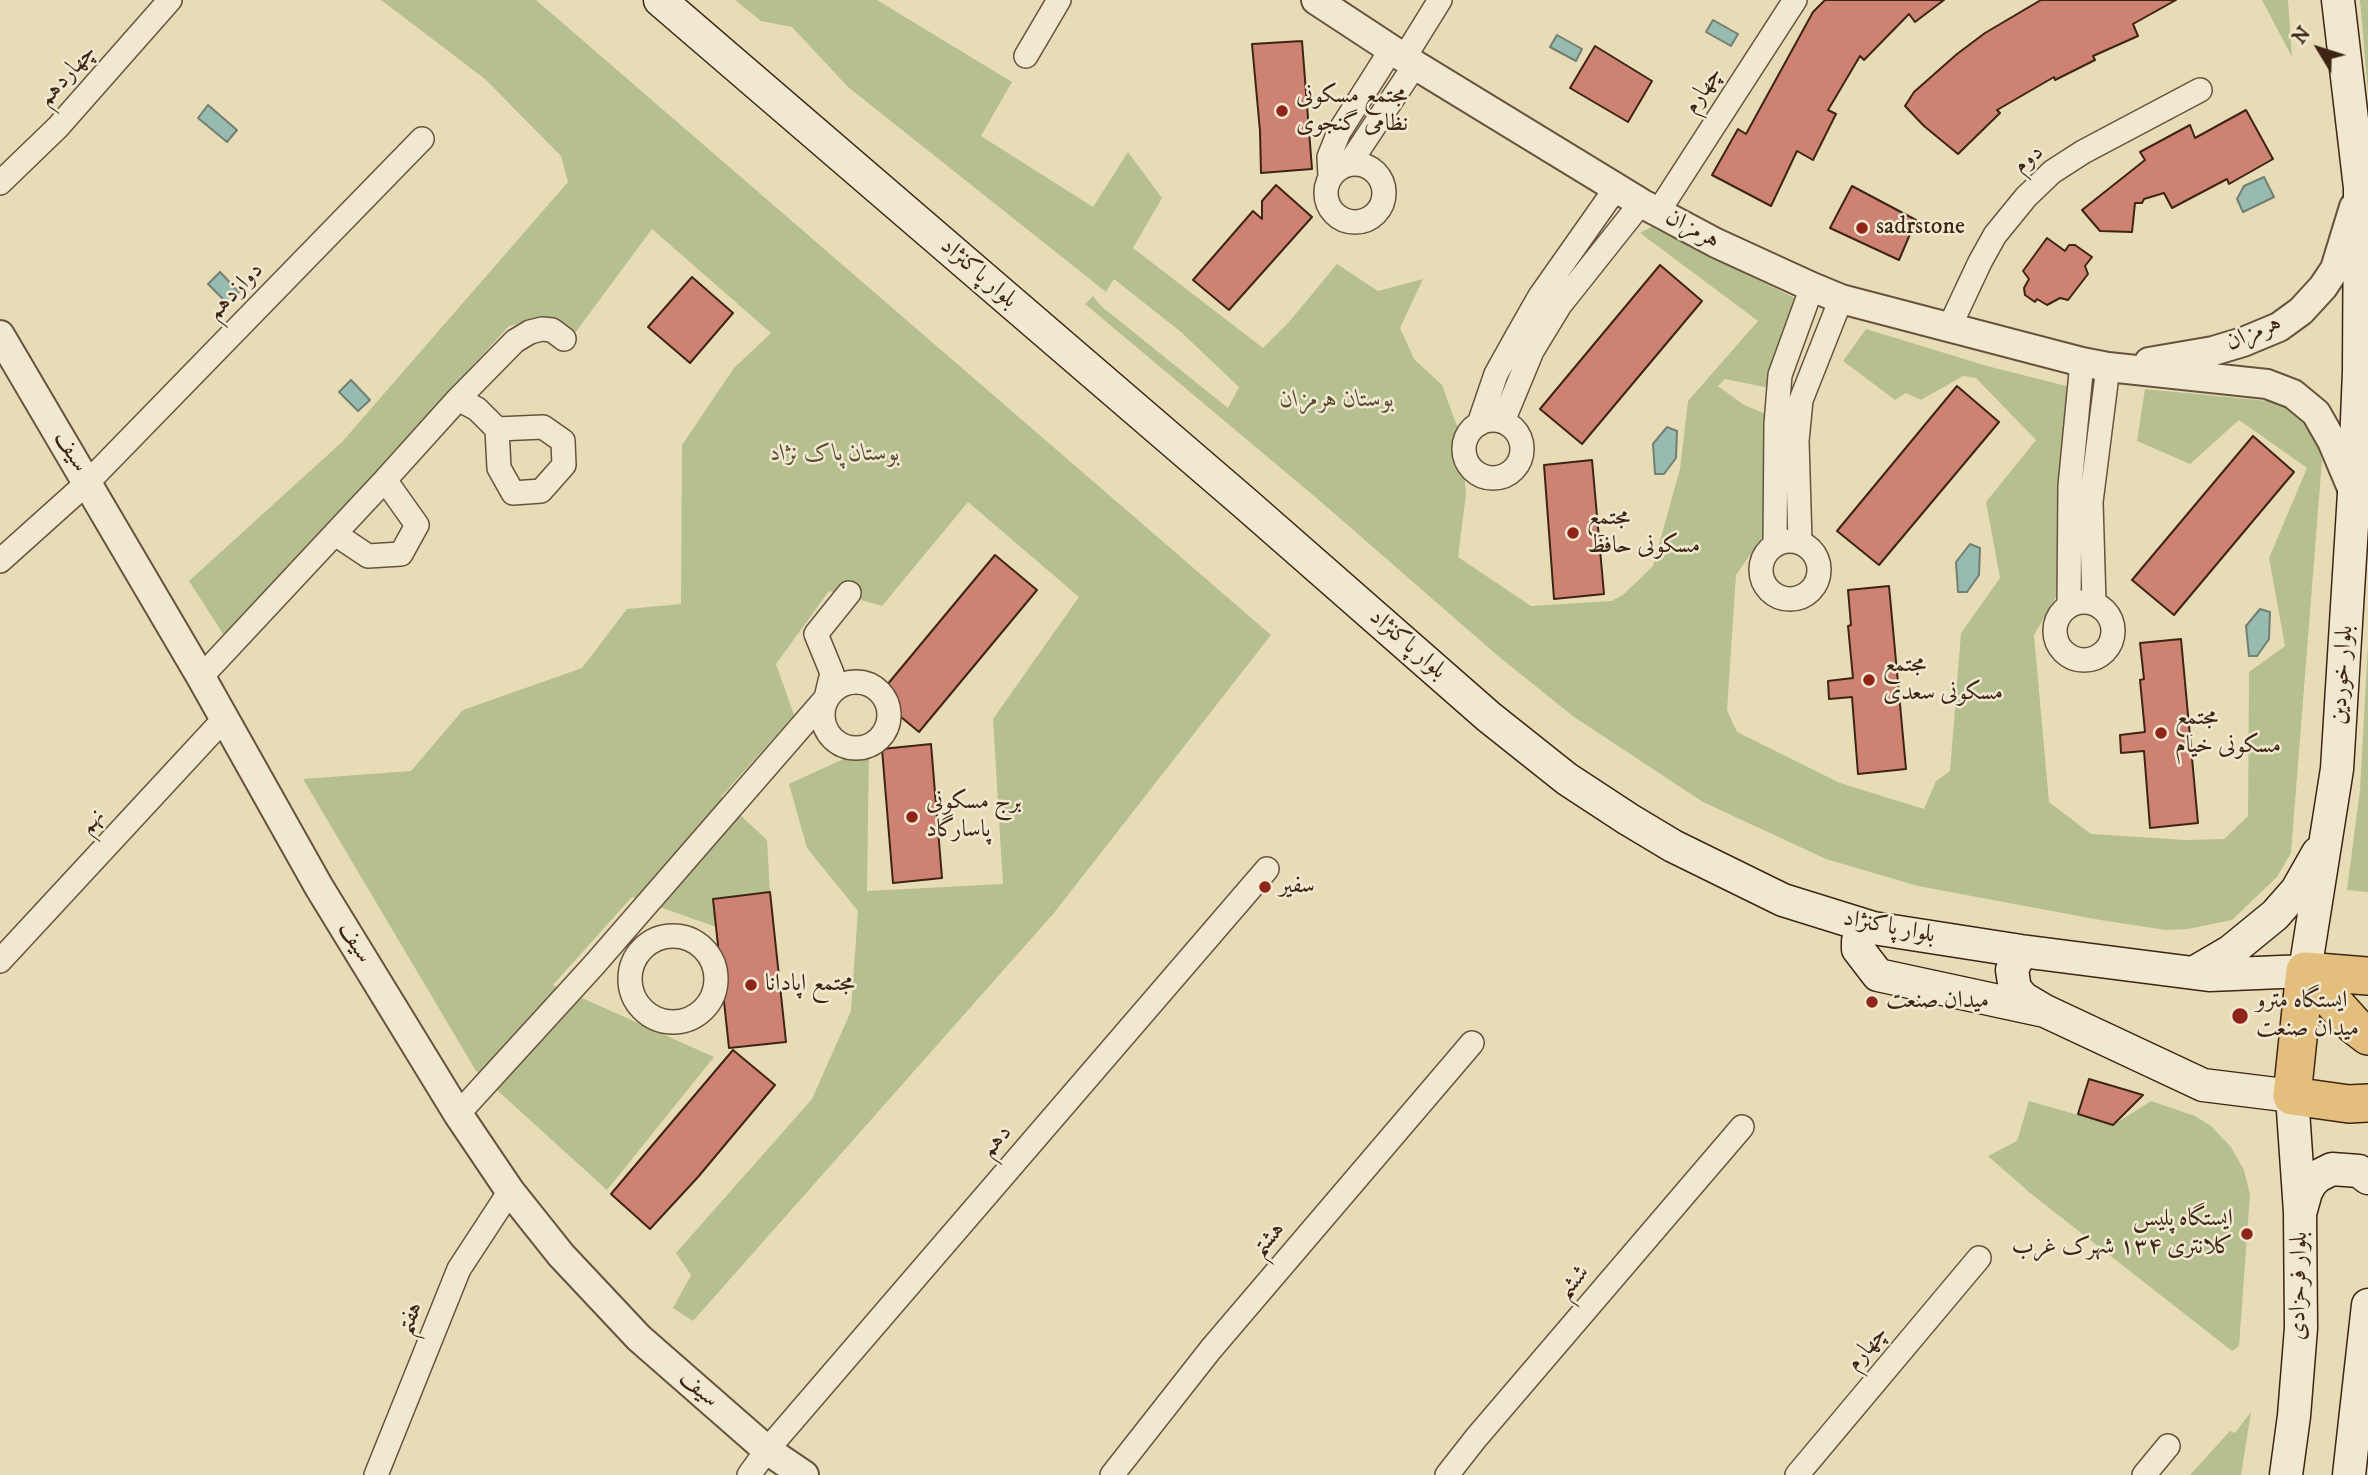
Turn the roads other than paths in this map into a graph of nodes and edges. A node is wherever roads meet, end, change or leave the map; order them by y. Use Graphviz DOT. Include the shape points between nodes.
graph roads {
  1 [pos="170,0"];
  2 [pos="660,0"];
  3 [pos="1059,0"];
  4 [pos="1316,0"];
  5 [pos="1440,0"];
  6 [pos="1795,0"];
  7 [pos="2338,0"];
  8 [pos="1026,56"];
  9 [pos="1404,58"];
  10 [pos="2200,90"];
  11 [pos="422,139"];
  12 [pos="1349,164"];
  13 [pos="1330,177"];
  14 [pos="0,183"];
  15 [pos="1616,188"];
  16 [pos="2360,188"];
  17 [pos="1649,207"];
  18 [pos="1812,288"];
  19 [pos="1841,299"];
  20 [pos="1550,300"];
  21 [pos="1949,328"];
  22 [pos="0,335"];
  23 [pos="564,339"];
  24 [pos="2095,364"];
  25 [pos="458,398"];
  26 [pos="1789,399"];
  27 [pos="1503,421"];
  28 [pos="1479,424"];
  29 [pos="497,429"];
  30 [pos="2083,460"];
  31 [pos="385,481"];
  32 [pos="88,482"];
  33 [pos="2354,493"];
  34 [pos="335,534"];
  35 [pos="1800,542"];
  36 [pos="1776,544"];
  37 [pos="0,561"];
  38 [pos="849,593"];
  39 [pos="2094,603"];
  40 [pos="2070,606"];
  41 [pos="201,677"];
  42 [pos="225,718"];
  43 [pos="2329,822"];
  44 [pos="1267,869"];
  45 [pos="1873,928"];
  46 [pos="2021,951"];
  47 [pos="0,961"];
  48 [pos="594,965"];
  49 [pos="2305,971"];
  50 [pos="2195,972"];
  51 [pos="631,976"];
  52 [pos="2368,976"];
  53 [pos="2045,1011"];
  54 [pos="2368,1037"];
  55 [pos="1472,1043"];
  56 [pos="2292,1096"];
  57 [pos="2368,1103"];
  58 [pos="458,1114"];
  59 [pos="1742,1127"];
  60 [pos="2368,1178"];
  61 [pos="510,1191"];
  62 [pos="2300,1212"];
  63 [pos="1979,1258"];
  64 [pos="2368,1305"];
  65 [pos="2168,1446"];
  66 [pos="767,1450"];
  67 [pos="376,1475"];
  68 [pos="749,1475"];
  69 [pos="804,1475"];
  70 [pos="1112,1475"];
  71 [pos="1447,1475"];
  72 [pos="1797,1475"];
  73 [pos="2144,1475"];
  74 [pos="2286,1475"];
  75 [pos="2349,1475"];
  1 -- 14 [label="street, چهاردهم" via="58,127"];
  2 -- 45 [label="main road, بلوار پاکنژاد" via="1489,717 1567,779 1673,845 1783,900"];
  3 -- 8 [label="street"];
  4 -- 9 [label="street, هرمزان"];
  5 -- 9 [label="street"];
  6 -- 17 [label="street, چهارم"];
  7 -- 16 [label="main road, بلوار خوردین"];
  9 -- 12 [label="street"];
  9 -- 13 [label="street" via="1339,132 1329,157"];
  9 -- 15 [label="street, هرمزان"];
  10 -- 21 [label="street, دوم" via="2052,172 1995,235"];
  11 -- 32 [label="street, دوازدهم"];
  12 -- 13 [label="street"];
  12 -- 13 [label="street" via="1364,164 1383,186 1381,206 1367,220 1349,222 1332,213 1325,195"];
  15 -- 17 [label="street, هرمزان"];
  15 -- 20 [label="street"];
  16 -- 24 [label="street, هرمزان" via="2334,269 2301,311 2279,327 2213,351"];
  16 -- 33 [label="main road, بلوار خوردین"];
  17 -- 18 [label="street, هرمزان"];
  17 -- 20 [label="street, چهارم"];
  18 -- 19 [label="street, هرمزان"];
  18 -- 26 [label="street" via="1780,375"];
  19 -- 21 [label="street, هرمزان"];
  19 -- 26 [label="street"];
  20 -- 27 [label="street"];
  20 -- 28 [label="street" via="1496,374"];
  21 -- 24 [label="street, هرمزان"];
  22 -- 32 [label="street, سیف"];
  23 -- 25 [label="street" via="552,330 530,332 514,341"];
  24 -- 30 [label="street"];
  24 -- 33 [label="street, هرمزان" via="2267,384 2293,394 2316,413"];
  25 -- 29 [label="street"];
  25 -- 31 [label="street"];
  26 -- 35 [label="street" via="1797,441"];
  26 -- 36 [label="street"];
  27 -- 28 [label="street"];
  27 -- 28 [label="street" via="1518,433 1522,452 1514,470 1496,479 1478,475 1465,461 1464,442"];
  30 -- 39 [label="street" via="2091,502"];
  30 -- 40 [label="street"];
  31 -- 34 [label="street"];
  31 -- 34 [label="street" via="416,525 401,554 368,556"];
  32 -- 37 [label="street, دوازدهم"];
  32 -- 41 [label="street, سیف"];
  33 -- 43 [label="main road, بلوار خوردین" via="2337,769"];
  34 -- 41 [label="street"];
  35 -- 36 [label="street"];
  35 -- 36 [label="street" via="1815,554 1819,573 1811,591 1793,600 1775,596 1762,582 1761,562"];
  38 -- 48 [label="street" via="816,634 832,673 826,698"];
  39 -- 40 [label="street"];
  39 -- 40 [label="street" via="2109,615 2113,635 2105,653 2087,661 2069,657 2056,643 2055,624"];
  41 -- 42 [label="street, سیف"];
  42 -- 47 [label="street, نهم"];
  42 -- 58 [label="street, سیف" via="319,887"];
  43 -- 49 [label="main road, بلوار خوردین"];
  43 -- 50 [label="main road" via="2312,868 2275,915 2231,951"];
  44 -- 66 [label="street, دهم"];
  45 -- 46 [label="main road, بلوار پاکنژاد"];
  45 -- 53 [label="main road, بلوار پاکنژاد" via="1857,941 1878,975"];
  46 -- 50 [label="main road, بلوار پاکنژاد"];
  46 -- 53 [label="main road" via="2012,970 2015,989"];
  48 -- 51 [label="street"];
  48 -- 58 [label="street"];
  49 -- 50 [label="main road, بلوار پاکنژاد"];
  49 -- 52 [label="highway"];
  49 -- 54 [label="highway"];
  49 -- 56 [label="highway"];
  53 -- 56 [label="main road, بلوار پاکنژاد" via="2203,1085"];
  55 -- 70 [label="street, هشتم" via="1211,1349"];
  56 -- 57 [label="highway"];
  56 -- 62 [label="main road, بلوار فرحزادی"];
  58 -- 61 [label="street, سیف"];
  59 -- 71 [label="street, ششم"];
  60 -- 62 [label="main road" via="2346,1169 2318,1175"];
  61 -- 66 [label="street, سیف" via="561,1255 639,1338"];
  61 -- 67 [label="street, هفتم" via="459,1269"];
  62 -- 74 [label="main road, بلوار فرحزادی" via="2301,1328"];
  63 -- 72 [label="street, چهارم"];
  64 -- 75 [label="main road"];
  65 -- 73 [label="street"];
  66 -- 68 [label="street, دهم"];
  66 -- 69 [label="street, سیف"];
}
